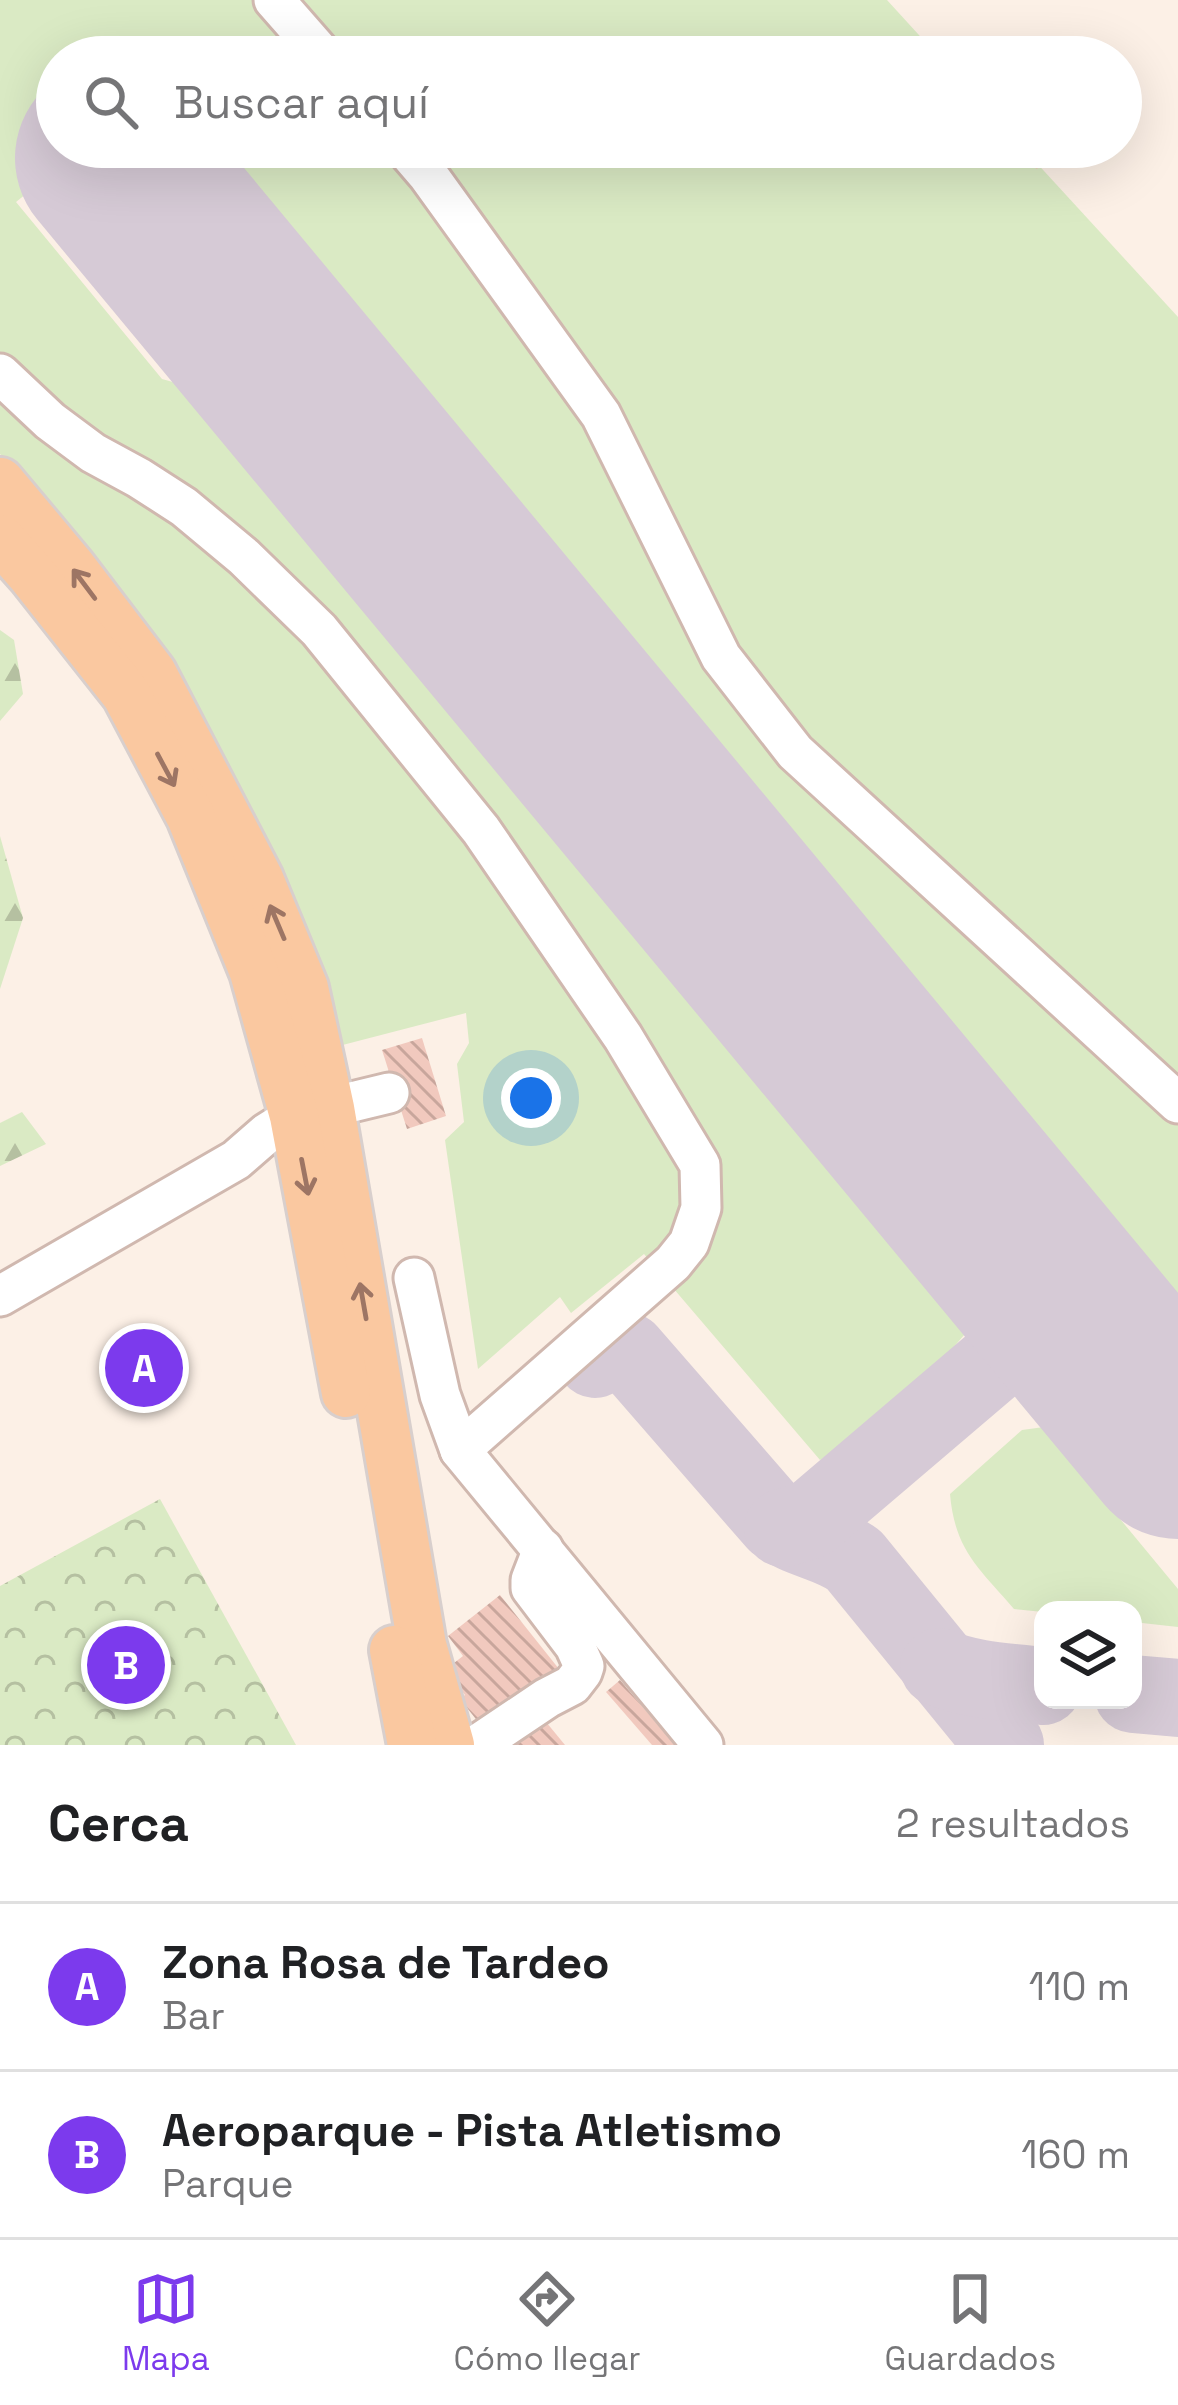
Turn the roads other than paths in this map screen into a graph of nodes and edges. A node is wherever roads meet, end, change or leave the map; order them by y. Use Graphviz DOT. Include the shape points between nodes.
graph roads {
  1 [pos="274,0"];
  2 [pos="306,36"];
  3 [pos="422,168"];
  4 [pos="0,374"];
  5 [pos="0,482"];
  6 [pos="0,539"];
  7 [pos="389,1094"];
  8 [pos="1178,1103"];
  9 [pos="312,1112"];
  10 [pos="414,1278"];
  11 [pos="0,1296"];
  12 [pos="460,1450"];
  13 [pos="543,1550"];
  14 [pos="412,1745"];
  15 [pos="450,1745"];
  16 [pos="477,1745"];
  17 [pos="703,1745"];
  1 -- 2 [label="lane"];
  3 -- 8 [label="lane" via="602,416 722,657 795,752"];
  4 -- 12 [label="lane" via="50,421 184,508 320,630 481,830 700,1165 701,1208 673,1263"];
  9 -- 5 [label="main road, one-way" via="304,988 259,879 152,674"];
  6 -- 9 [label="main road, one-way" via="126,694 190,817"];
  7 -- 9 [label="lane"];
  9 -- 11 [label="lane"];
  9 -- 14 [label="main road, one-way"];
  15 -- 9 [label="main road, one-way" via="422,1645"];
  10 -- 12 [label="lane"];
  12 -- 13 [label="lane"];
  13 -- 16 [label="lane" via="530,1588 575,1646 582,1672"];
  13 -- 17 [label="lane"];
}
